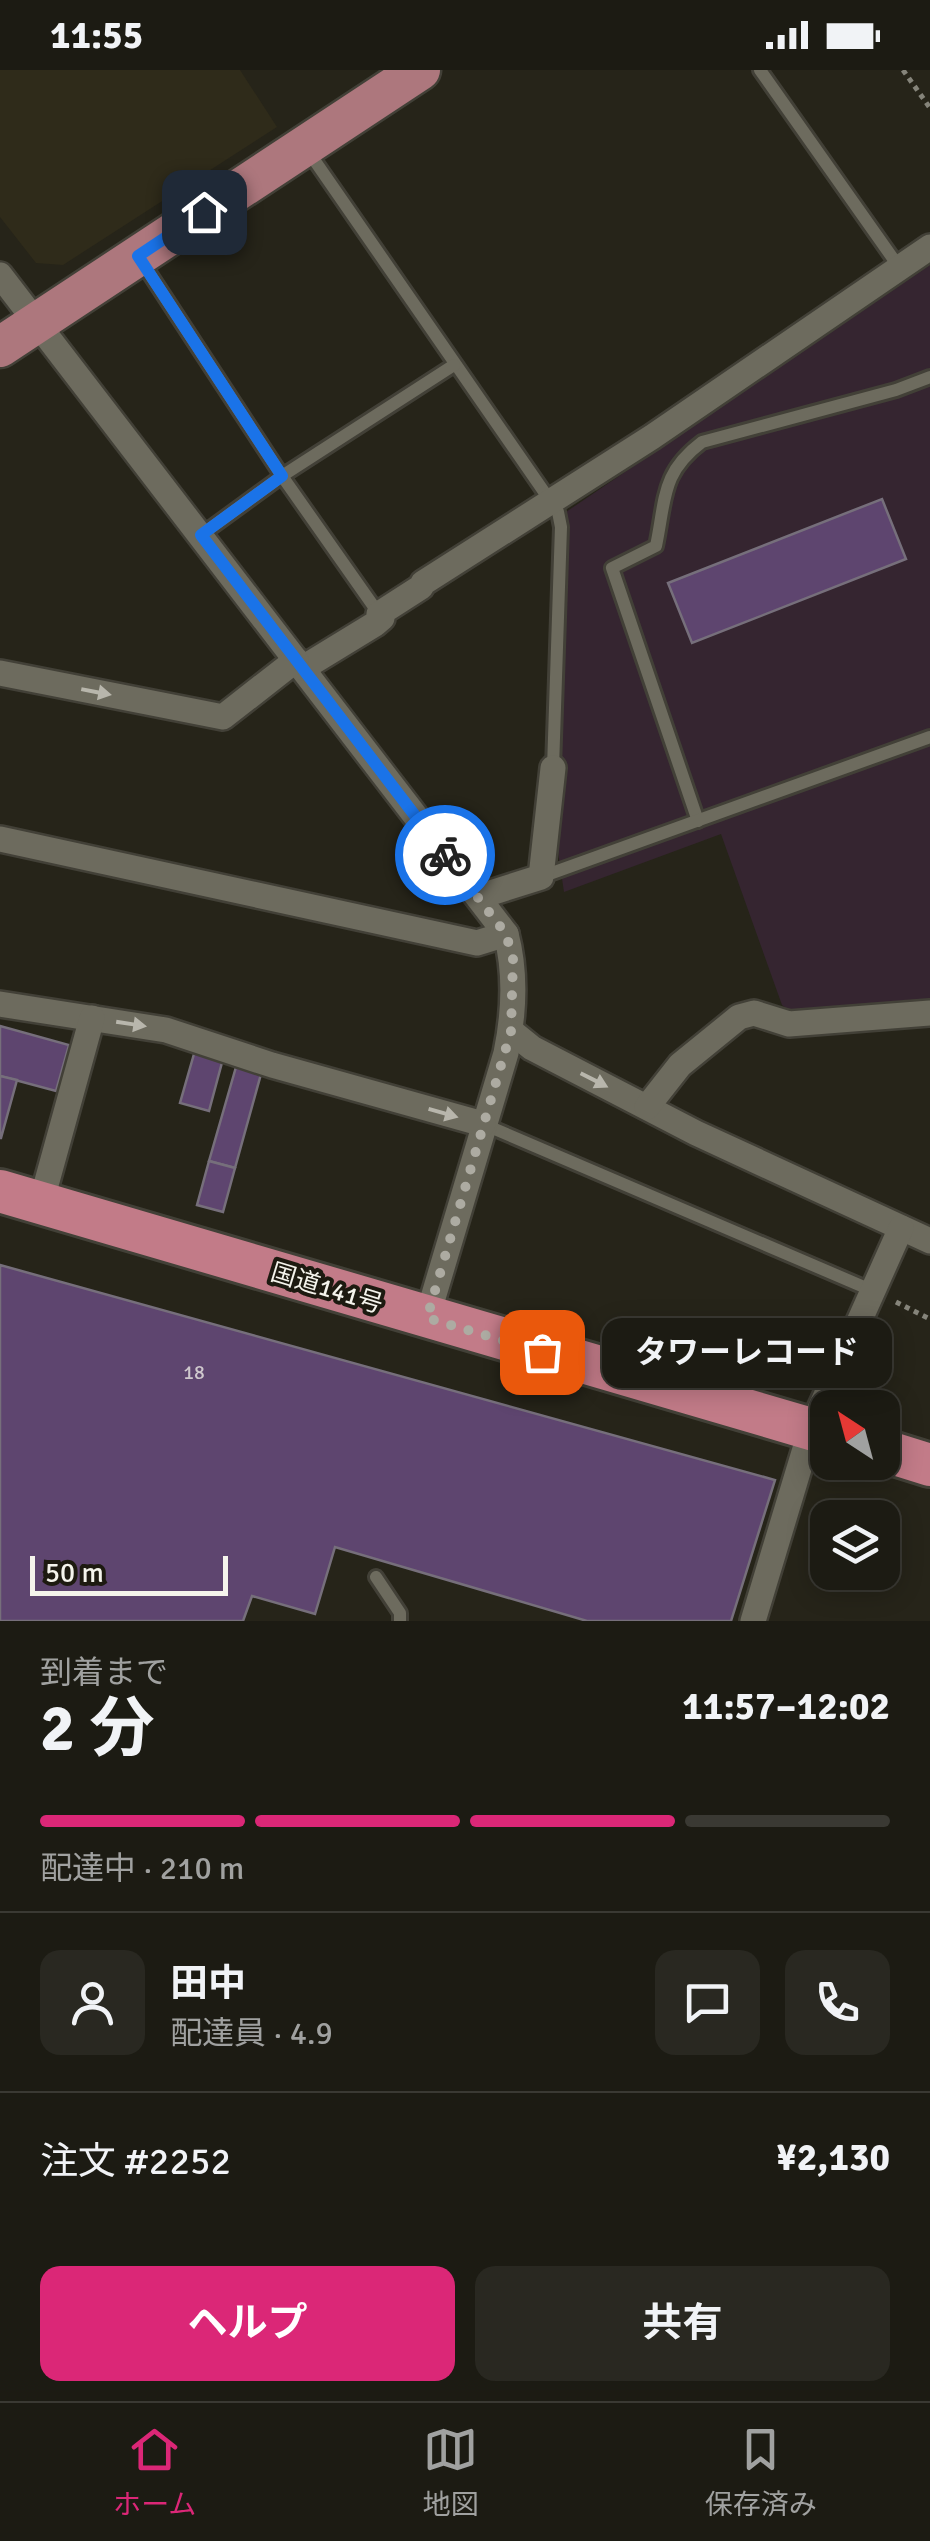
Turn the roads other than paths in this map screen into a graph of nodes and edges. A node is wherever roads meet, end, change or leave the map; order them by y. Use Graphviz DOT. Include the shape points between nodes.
graph roads {
  1 [pos="420,70"];
  2 [pos="760,70"];
  3 [pos="304,145"];
  4 [pos="930,247"];
  5 [pos="138,256"];
  6 [pos="899,268"];
  7 [pos="0,276"];
  8 [pos="37,323"];
  9 [pos="0,347"];
  10 [pos="454,365"];
  11 [pos="930,377"];
  12 [pos="282,476"];
  13 [pos="555,508"];
  14 [pos="201,535"];
  15 [pos="379,614"];
  16 [pos="299,664"];
  17 [pos="0,673"];
  18 [pos="930,737"];
  19 [pos="553,768"];
  20 [pos="698,820"];
  21 [pos="0,840"];
  22 [pos="541,877"];
  23 [pos="478,896"];
  24 [pos="506,934"];
  25 [pos="0,1004"];
  26 [pos="930,1013"];
  27 [pos="92,1018"];
  28 [pos="511,1031"];
  29 [pos="647,1108"];
  30 [pos="483,1124"];
  31 [pos="0,1191"];
  32 [pos="41,1203"];
  33 [pos="901,1228"];
  34 [pos="930,1241"];
  35 [pos="870,1290"];
  36 [pos="427,1318"];
  37 [pos="834,1390"];
  38 [pos="810,1429"];
  39 [pos="900,1455"];
  40 [pos="810,1458"];
  41 [pos="930,1464"];
  42 [pos="376,1577"];
  43 [pos="400,1621"];
  44 [pos="753,1621"];
  1 -- 3 [label="main road"];
  2 -- 6 [label="lane"];
  3 -- 5 [label="main road"];
  3 -- 10 [label="lane"];
  4 -- 6 [label="street"];
  5 -- 8 [label="main road"];
  5 -- 12 [label="lane"];
  6 -- 13 [label="street"];
  7 -- 8 [label="street"];
  8 -- 9 [label="main road"];
  8 -- 14 [label="street"];
  10 -- 12 [label="lane"];
  10 -- 13 [label="lane"];
  11 -- 20 [label="lane" via="702,442 671,474 656,546 612,568"];
  12 -- 14 [label="lane"];
  12 -- 15 [label="lane"];
  13 -- 15 [label="street" via="504,530"];
  13 -- 19 [label="lane" via="561,527"];
  14 -- 16 [label="street"];
  15 -- 16 [label="street" via="375,624"];
  17 -- 16 [label="street, one-way" via="224,718"];
  16 -- 23 [label="street"];
  18 -- 20 [label="lane"];
  19 -- 22 [label="street"];
  20 -- 22 [label="lane"];
  21 -- 24 [label="street" via="477,943"];
  22 -- 23 [label="street"];
  23 -- 24 [label="street"];
  24 -- 28 [label="street" via="513,959"];
  25 -- 27 [label="street"];
  26 -- 29 [label="street" via="789,1024 754,1013 739,1016 680,1065"];
  27 -- 30 [label="street, one-way" via="166,1030"];
  27 -- 32 [label="street"];
  28 -- 29 [label="street, one-way"];
  28 -- 30 [label="street"];
  29 -- 33 [label="street"];
  30 -- 35 [label="lane"];
  30 -- 36 [label="street"];
  31 -- 32 [label="highway, 国道141号"];
  32 -- 36 [label="highway, 国道141号"];
  33 -- 34 [label="street"];
  33 -- 35 [label="street"];
  35 -- 37 [label="street"];
  36 -- 38 [label="highway, 国道141号"];
  39 -- 41 [label="highway"];
  40 -- 44 [label="street"];
  42 -- 43 [label="lane"];
}
